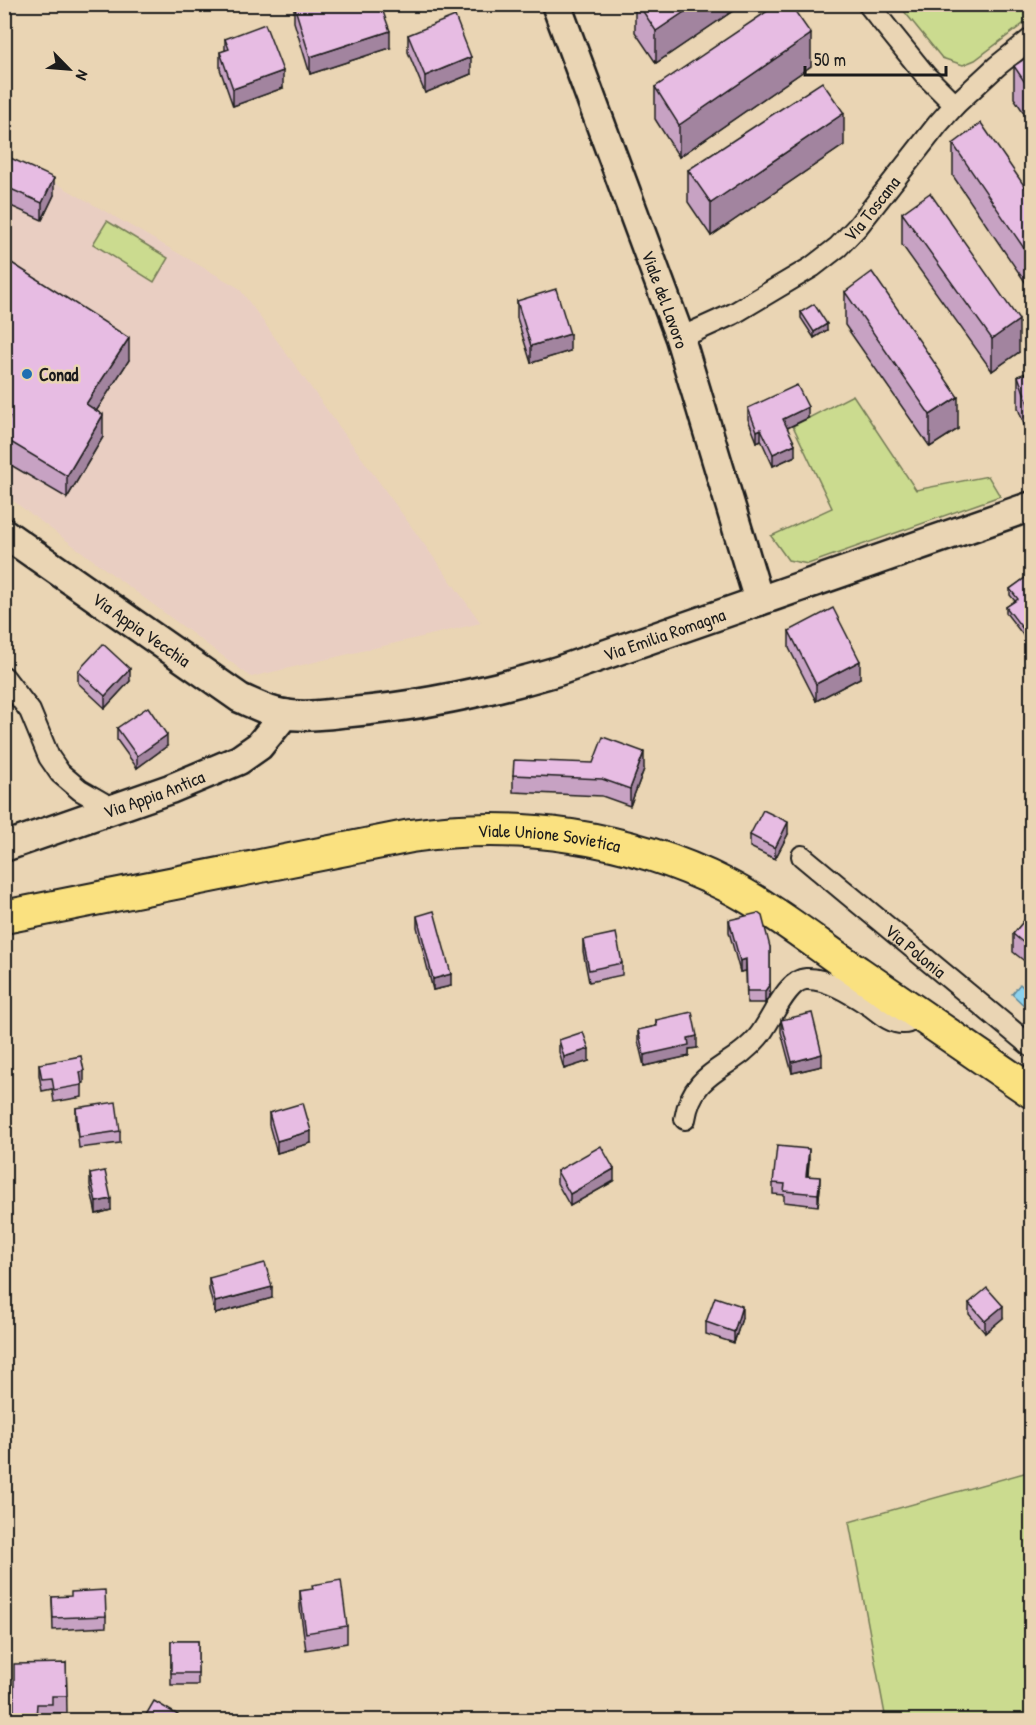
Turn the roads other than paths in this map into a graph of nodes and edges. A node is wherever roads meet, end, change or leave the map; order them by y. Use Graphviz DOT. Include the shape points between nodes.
graph roads {
  1 [pos="556,4"];
  2 [pos="868,4"];
  3 [pos="1032,38"];
  4 [pos="955,105"];
  5 [pos="680,338"];
  6 [pos="1032,506"];
  7 [pos="4,533"];
  8 [pos="759,601"];
  9 [pos="4,677"];
  10 [pos="285,714"];
  11 [pos="112,809"];
  12 [pos="4,847"];
  13 [pos="802,856"];
  14 [pos="4,917"];
  15 [pos="918,1014"];
  16 [pos="1032,1047"];
  17 [pos="1032,1092"];
  18 [pos="684,1119"];
  1 -- 5 [label="main road, Viale del Lavoro"];
  2 -- 4 [label="street" via="926,76"];
  3 -- 4 [label="street, Via Toscana"];
  4 -- 5 [label="street, Via Toscana" via="838,247 733,314"];
  5 -- 8 [label="main road, Viale del Lavoro"];
  6 -- 8 [label="main road, Via Emilia Romagna"];
  7 -- 10 [label="main road, Via Appia Vecchia" via="230,692 261,708"];
  8 -- 10 [label="main road, Via Emilia Romagna" via="558,671 466,695 370,711"];
  9 -- 11 [label="street" via="24,701 60,773 73,786"];
  10 -- 11 [label="main road, Via Appia Antica" via="269,736 245,757"];
  11 -- 12 [label="main road, Via Appia Antica"];
  13 -- 16 [label="street, Via Polonia"];
  14 -- 15 [label="main road, Viale Unione Sovietica" via="411,836 478,830 545,832 648,854 727,885"];
  15 -- 17 [label="main road, Viale Unione Sovietica"];
  15 -- 18 [label="street" via="909,1022 899,1023 826,982 801,979 785,993 754,1042 697,1086"];
}
